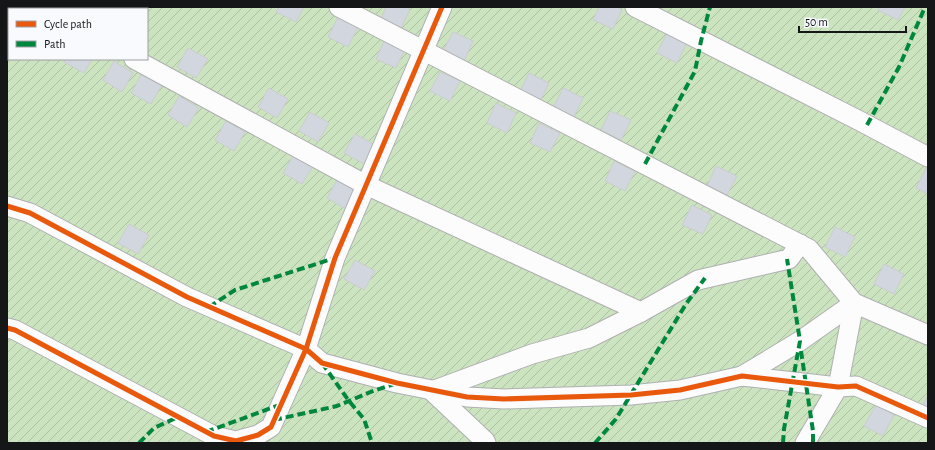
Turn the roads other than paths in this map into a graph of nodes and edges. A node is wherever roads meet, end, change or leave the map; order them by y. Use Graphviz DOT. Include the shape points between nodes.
graph roads {
  1 [pos="339,7"];
  2 [pos="442,7"];
  3 [pos="635,7"];
  4 [pos="423,51"];
  5 [pos="136,60"];
  6 [pos="928,158"];
  7 [pos="366,185"];
  8 [pos="7,206"];
  9 [pos="800,244"];
  10 [pos="854,303"];
  11 [pos="641,312"];
  12 [pos="7,328"];
  13 [pos="928,335"];
  14 [pos="306,349"];
  15 [pos="742,376"];
  16 [pos="838,387"];
  17 [pos="432,391"];
  18 [pos="928,418"];
  19 [pos="271,435"];
  20 [pos="238,442"];
  21 [pos="486,443"];
  22 [pos="805,443"];
  1 -- 4 [label="street"];
  2 -- 4 [label="street"];
  3 -- 6 [label="street"];
  4 -- 7 [label="street"];
  4 -- 9 [label="street"];
  5 -- 7 [label="street"];
  7 -- 11 [label="street"];
  7 -- 14 [label="street" via="335,258"];
  8 -- 14 [label="street" via="30,213 187,297"];
  9 -- 10 [label="street" via="809,249"];
  9 -- 11 [label="street" via="790,259 698,280"];
  10 -- 13 [label="street"];
  10 -- 15 [label="street" via="800,341"];
  10 -- 16 [label="street"];
  11 -- 17 [label="street" via="589,338 532,354"];
  12 -- 20 [label="street" via="214,436"];
  14 -- 17 [label="street" via="322,364"];
  14 -- 19 [label="street"];
  15 -- 16 [label="street"];
  15 -- 17 [label="street" via="680,390 631,395 504,399 467,397"];
  16 -- 18 [label="street" via="856,386"];
  16 -- 22 [label="street"];
  17 -- 21 [label="street"];
  19 -- 20 [label="street" via="258,435"];
}
